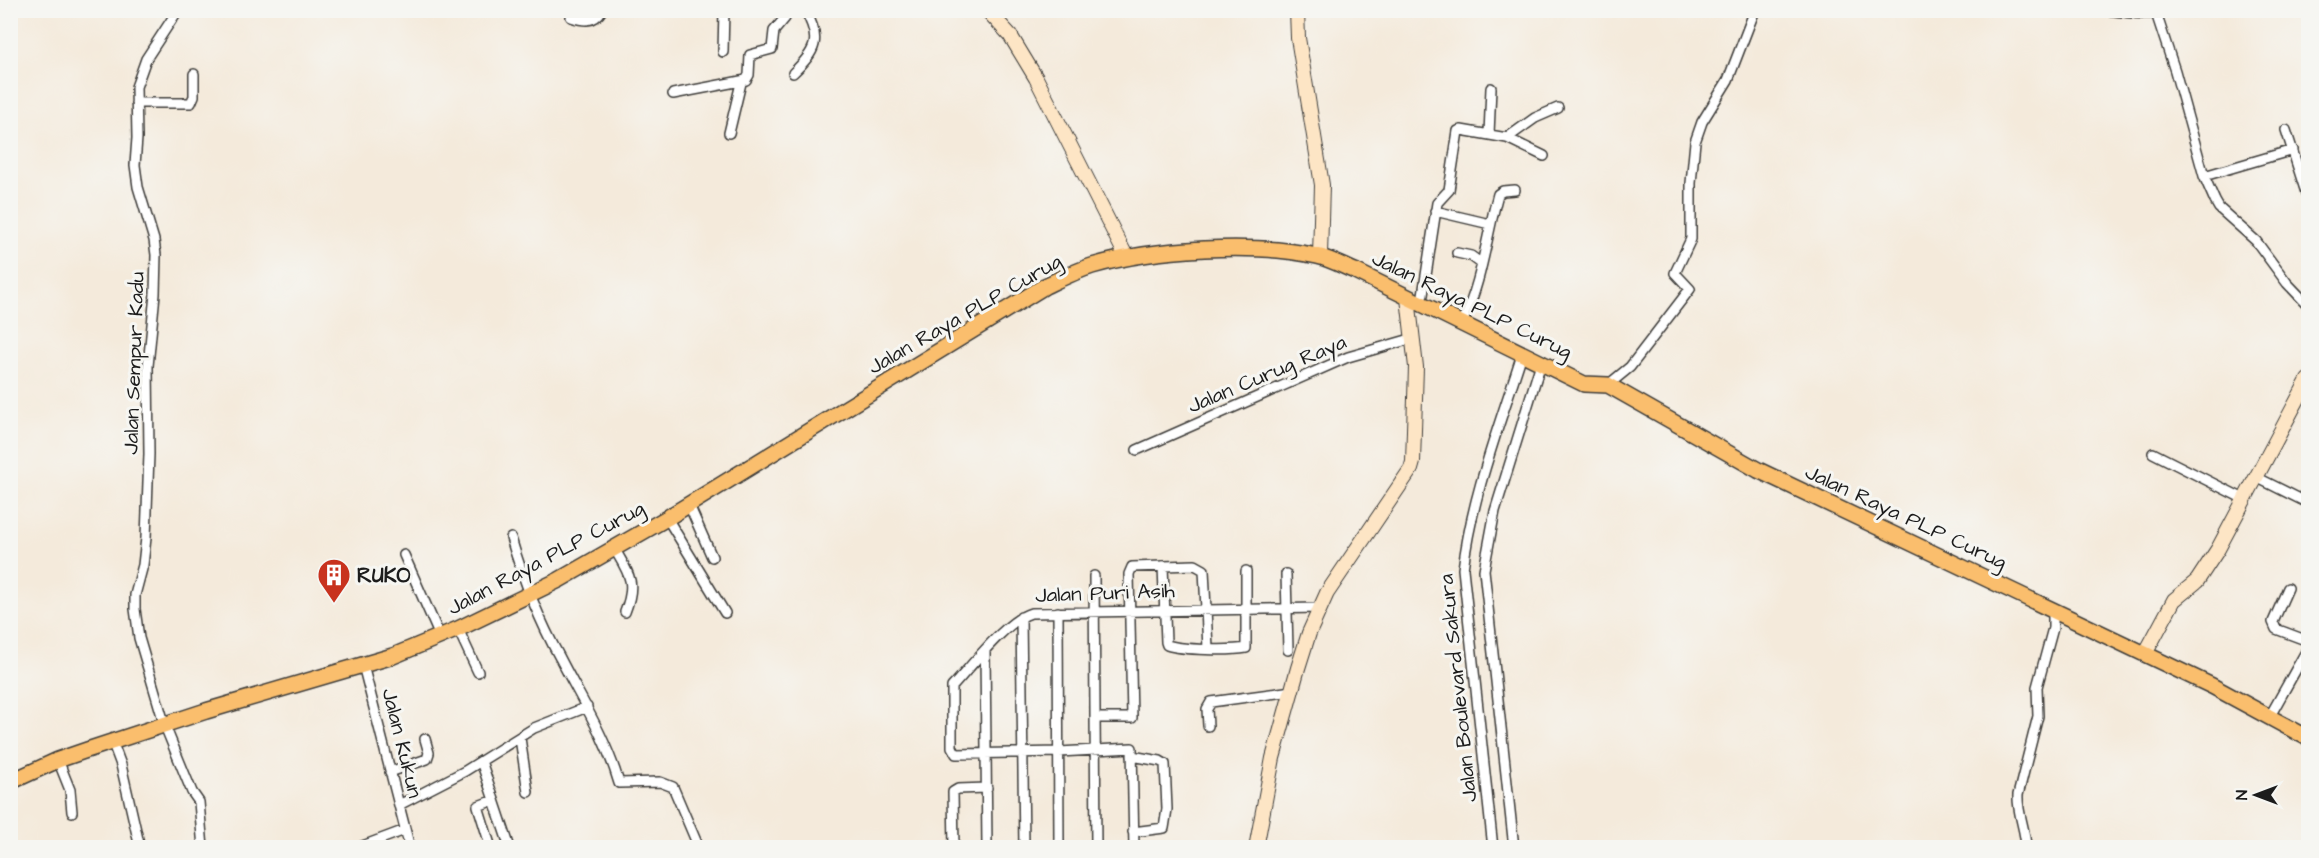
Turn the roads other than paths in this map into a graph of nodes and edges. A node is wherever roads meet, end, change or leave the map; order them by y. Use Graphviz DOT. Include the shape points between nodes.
graph roads {
  1 [pos="178,10"];
  2 [pos="602,10"];
  3 [pos="724,10"];
  4 [pos="788,10"];
  5 [pos="805,10"];
  6 [pos="987,10"];
  7 [pos="1297,10"];
  8 [pos="1755,10"];
  9 [pos="2106,10"];
  10 [pos="2176,10"];
  11 [pos="2156,12"];
  12 [pos="571,16"];
  13 [pos="723,52"];
  14 [pos="793,73"];
  15 [pos="194,74"];
  16 [pos="741,83"];
  17 [pos="1491,88"];
  18 [pos="673,94"];
  19 [pos="136,103"];
  20 [pos="1558,108"];
  21 [pos="2286,130"];
  22 [pos="729,133"];
  23 [pos="1489,134"];
  24 [pos="1507,138"];
  25 [pos="2293,150"];
  26 [pos="1544,156"];
  27 [pos="2204,176"];
  28 [pos="1515,190"];
  29 [pos="2308,199"];
  30 [pos="1435,212"];
  31 [pos="1490,224"];
  32 [pos="1456,253"];
  33 [pos="1320,256"];
  34 [pos="1127,258"];
  35 [pos="1482,264"];
  36 [pos="1413,300"];
  37 [pos="2308,305"];
  38 [pos="1462,324"];
  39 [pos="1414,338"];
  40 [pos="1522,354"];
  41 [pos="1541,363"];
  42 [pos="2308,382"];
  43 [pos="1608,385"];
  44 [pos="1137,450"];
  45 [pos="2153,453"];
  46 [pos="2256,477"];
  47 [pos="2244,499"];
  48 [pos="2308,503"];
  49 [pos="689,505"];
  50 [pos="667,518"];
  51 [pos="511,538"];
  52 [pos="614,548"];
  53 [pos="404,555"];
  54 [pos="712,557"];
  55 [pos="1164,566"];
  56 [pos="1246,571"];
  57 [pos="1286,574"];
  58 [pos="1094,576"];
  59 [pos="2288,588"];
  60 [pos="530,594"];
  61 [pos="1287,608"];
  62 [pos="1319,608"];
  63 [pos="1166,609"];
  64 [pos="1206,609"];
  65 [pos="1247,609"];
  66 [pos="1130,610"];
  67 [pos="1094,611"];
  68 [pos="625,612"];
  69 [pos="1058,612"];
  70 [pos="2053,612"];
  71 [pos="724,613"];
  72 [pos="1021,616"];
  73 [pos="458,629"];
  74 [pos="437,638"];
  75 [pos="2308,641"];
  76 [pos="1208,648"];
  77 [pos="2308,648"];
  78 [pos="1288,650"];
  79 [pos="985,651"];
  80 [pos="2145,654"];
  81 [pos="363,665"];
  82 [pos="478,672"];
  83 [pos="1292,691"];
  84 [pos="586,707"];
  85 [pos="2270,716"];
  86 [pos="1095,718"];
  87 [pos="1500,723"];
  88 [pos="1479,725"];
  89 [pos="165,726"];
  90 [pos="1208,726"];
  91 [pos="520,738"];
  92 [pos="2308,738"];
  93 [pos="425,739"];
  94 [pos="112,741"];
  95 [pos="1096,750"];
  96 [pos="987,752"];
  97 [pos="1023,752"];
  98 [pos="1059,752"];
  99 [pos="1132,752"];
  100 [pos="58,760"];
  101 [pos="481,761"];
  102 [pos="390,772"];
  103 [pos="10,782"];
  104 [pos="987,788"];
  105 [pos="528,792"];
  106 [pos="494,800"];
  107 [pos="399,805"];
  108 [pos="72,812"];
  109 [pos="405,830"];
  110 [pos="1133,832"];
  111 [pos="140,848"];
  112 [pos="203,848"];
  113 [pos="357,848"];
  114 [pos="410,848"];
  115 [pos="491,848"];
  116 [pos="510,848"];
  117 [pos="699,848"];
  118 [pos="954,848"];
  119 [pos="987,848"];
  120 [pos="1024,848"];
  121 [pos="1059,848"];
  122 [pos="1096,848"];
  123 [pos="1134,848"];
  124 [pos="1256,848"];
  125 [pos="1493,848"];
  126 [pos="1514,848"];
  127 [pos="2026,848"];
  1 -- 19 [label="street, Jalan Sempur Kadu" via="140,70"];
  2 -- 12 [label="street" via="593,20"];
  3 -- 13 [label="street"];
  4 -- 16 [label="street" via="774,31 772,49 750,55 748,78"];
  5 -- 14 [label="street" via="814,30 812,52"];
  6 -- 34 [label="street" via="1010,35 1036,78"];
  7 -- 33 [label="street" via="1322,185"];
  8 -- 43 [label="street" via="1728,80 1702,122 1695,142 1691,239 1675,273 1690,289 1630,367"];
  9 -- 11 [label="street"];
  10 -- 11 [label="street"];
  11 -- 27 [label="street"];
  15 -- 19 [label="street" via="191,103"];
  16 -- 18 [label="street"];
  16 -- 22 [label="street"];
  17 -- 23 [label="street"];
  19 -- 89 [label="street, Jalan Sempur Kadu" via="135,165 156,255 148,366 146,538 135,609 139,638"];
  20 -- 24 [label="street" via="1535,118"];
  21 -- 25 [label="street"];
  23 -- 24 [label="street"];
  23 -- 30 [label="street" via="1458,132 1449,190 1437,202"];
  24 -- 26 [label="street"];
  25 -- 27 [label="street"];
  25 -- 29 [label="street"];
  27 -- 37 [label="street" via="2219,208 2256,241 2287,284"];
  28 -- 31 [label="street" via="1498,194"];
  30 -- 31 [label="street"];
  30 -- 36 [label="street" via="1423,295"];
  31 -- 35 [label="street"];
  32 -- 35 [label="street" via="1474,257"];
  33 -- 34 [label="main road, Jalan Raya PLP Curug" via="1274,249 1227,249"];
  33 -- 36 [label="main road, Jalan Raya PLP Curug"];
  34 -- 49 [label="main road, Jalan Raya PLP Curug" via="1090,266 1045,286"];
  35 -- 38 [label="street"];
  36 -- 38 [label="main road, Jalan Raya PLP Curug"];
  36 -- 39 [label="street"];
  38 -- 40 [label="main road, Jalan Raya PLP Curug"];
  39 -- 44 [label="street, Jalan Curug Raya" via="1348,357"];
  39 -- 62 [label="street" via="1415,448 1411,469"];
  40 -- 41 [label="main road, Jalan Raya PLP Curug"];
  40 -- 88 [label="street, Jalan Boulevard Sakura" via="1466,540 1463,569"];
  41 -- 43 [label="main road, Jalan Raya PLP Curug" via="1584,384"];
  41 -- 87 [label="street, Jalan Boulevard Sakura" via="1495,511 1484,570"];
  42 -- 46 [label="street"];
  43 -- 70 [label="main road, Jalan Raya PLP Curug" via="1758,470"];
  45 -- 47 [label="street"];
  46 -- 47 [label="street"];
  46 -- 48 [label="street"];
  47 -- 80 [label="street" via="2205,570 2174,600"];
  49 -- 50 [label="main road, Jalan Raya PLP Curug"];
  49 -- 54 [label="street"];
  50 -- 52 [label="main road, Jalan Raya PLP Curug"];
  50 -- 71 [label="street"];
  51 -- 60 [label="street"];
  52 -- 60 [label="main road, Jalan Raya PLP Curug"];
  52 -- 68 [label="street" via="631,585 632,595"];
  53 -- 74 [label="street" via="438,632"];
  55 -- 63 [label="street"];
  55 -- 64 [label="street" via="1195,565 1204,570"];
  55 -- 66 [label="street" via="1129,570"];
  56 -- 65 [label="street"];
  57 -- 61 [label="street"];
  58 -- 67 [label="street"];
  59 -- 75 [label="street" via="2273,622 2276,629"];
  60 -- 73 [label="main road, Jalan Raya PLP Curug"];
  60 -- 84 [label="street"];
  61 -- 62 [label="street, Jalan Puri Asih"];
  61 -- 65 [label="street, Jalan Puri Asih"];
  61 -- 78 [label="street"];
  62 -- 83 [label="street"];
  63 -- 64 [label="street, Jalan Puri Asih"];
  63 -- 66 [label="street, Jalan Puri Asih"];
  63 -- 76 [label="street" via="1167,645"];
  64 -- 65 [label="street, Jalan Puri Asih"];
  64 -- 76 [label="street"];
  65 -- 76 [label="street" via="1246,648"];
  66 -- 67 [label="street, Jalan Puri Asih"];
  66 -- 86 [label="street" via="1132,718"];
  67 -- 69 [label="street, Jalan Puri Asih"];
  67 -- 86 [label="street"];
  69 -- 72 [label="street, Jalan Puri Asih"];
  69 -- 98 [label="street"];
  70 -- 80 [label="main road, Jalan Raya PLP Curug"];
  70 -- 127 [label="street" via="2053,628 2037,687 2038,716 2018,795"];
  72 -- 79 [label="street, Jalan Puri Asih"];
  72 -- 97 [label="street"];
  73 -- 74 [label="main road, Jalan Raya PLP Curug"];
  73 -- 82 [label="street"];
  74 -- 81 [label="main road, Jalan Raya PLP Curug"];
  77 -- 85 [label="street"];
  79 -- 96 [label="street"];
  79 -- 96 [label="street, Jalan Puri Asih" via="951,691 954,752"];
  80 -- 85 [label="main road, Jalan Raya PLP Curug"];
  81 -- 89 [label="main road, Jalan Raya PLP Curug"];
  81 -- 102 [label="street, Jalan Kukun"];
  83 -- 90 [label="street" via="1211,702 1207,709"];
  83 -- 124 [label="street" via="1273,758"];
  84 -- 91 [label="street" via="534,728"];
  84 -- 117 [label="street" via="601,734 619,783 660,782 673,787"];
  85 -- 92 [label="main road, Jalan Raya PLP Curug"];
  86 -- 95 [label="street"];
  87 -- 88 [label="street"];
  87 -- 126 [label="street, Jalan Boulevard Sakura"];
  88 -- 125 [label="street, Jalan Boulevard Sakura"];
  89 -- 94 [label="main road, Jalan Raya PLP Curug"];
  89 -- 112 [label="street, Jalan Sempur Kadu" via="199,802"];
  91 -- 101 [label="street"];
  91 -- 105 [label="street"];
  93 -- 102 [label="street" via="427,759"];
  94 -- 100 [label="main road, Jalan Raya PLP Curug"];
  94 -- 111 [label="street"];
  95 -- 98 [label="street, Jalan Puri Asih"];
  95 -- 99 [label="street, Jalan Puri Asih"];
  95 -- 122 [label="street"];
  96 -- 97 [label="street, Jalan Puri Asih"];
  96 -- 104 [label="street"];
  97 -- 98 [label="street, Jalan Puri Asih"];
  97 -- 120 [label="street"];
  98 -- 121 [label="street"];
  99 -- 110 [label="street"];
  99 -- 110 [label="street, Jalan Puri Asih" via="1166,764 1167,809 1164,828"];
  100 -- 103 [label="main road, Jalan Raya PLP Curug"];
  100 -- 108 [label="street" via="70,790"];
  101 -- 106 [label="street"];
  101 -- 107 [label="street"];
  102 -- 107 [label="street, Jalan Kukun"];
  104 -- 118 [label="street" via="953,792"];
  104 -- 119 [label="street"];
  106 -- 115 [label="street" via="478,806"];
  106 -- 116 [label="street"];
  107 -- 109 [label="street, Jalan Kukun"];
  109 -- 113 [label="street, Jalan Kukun"];
  109 -- 114 [label="street, Jalan Kukun"];
  110 -- 123 [label="street"];
}
